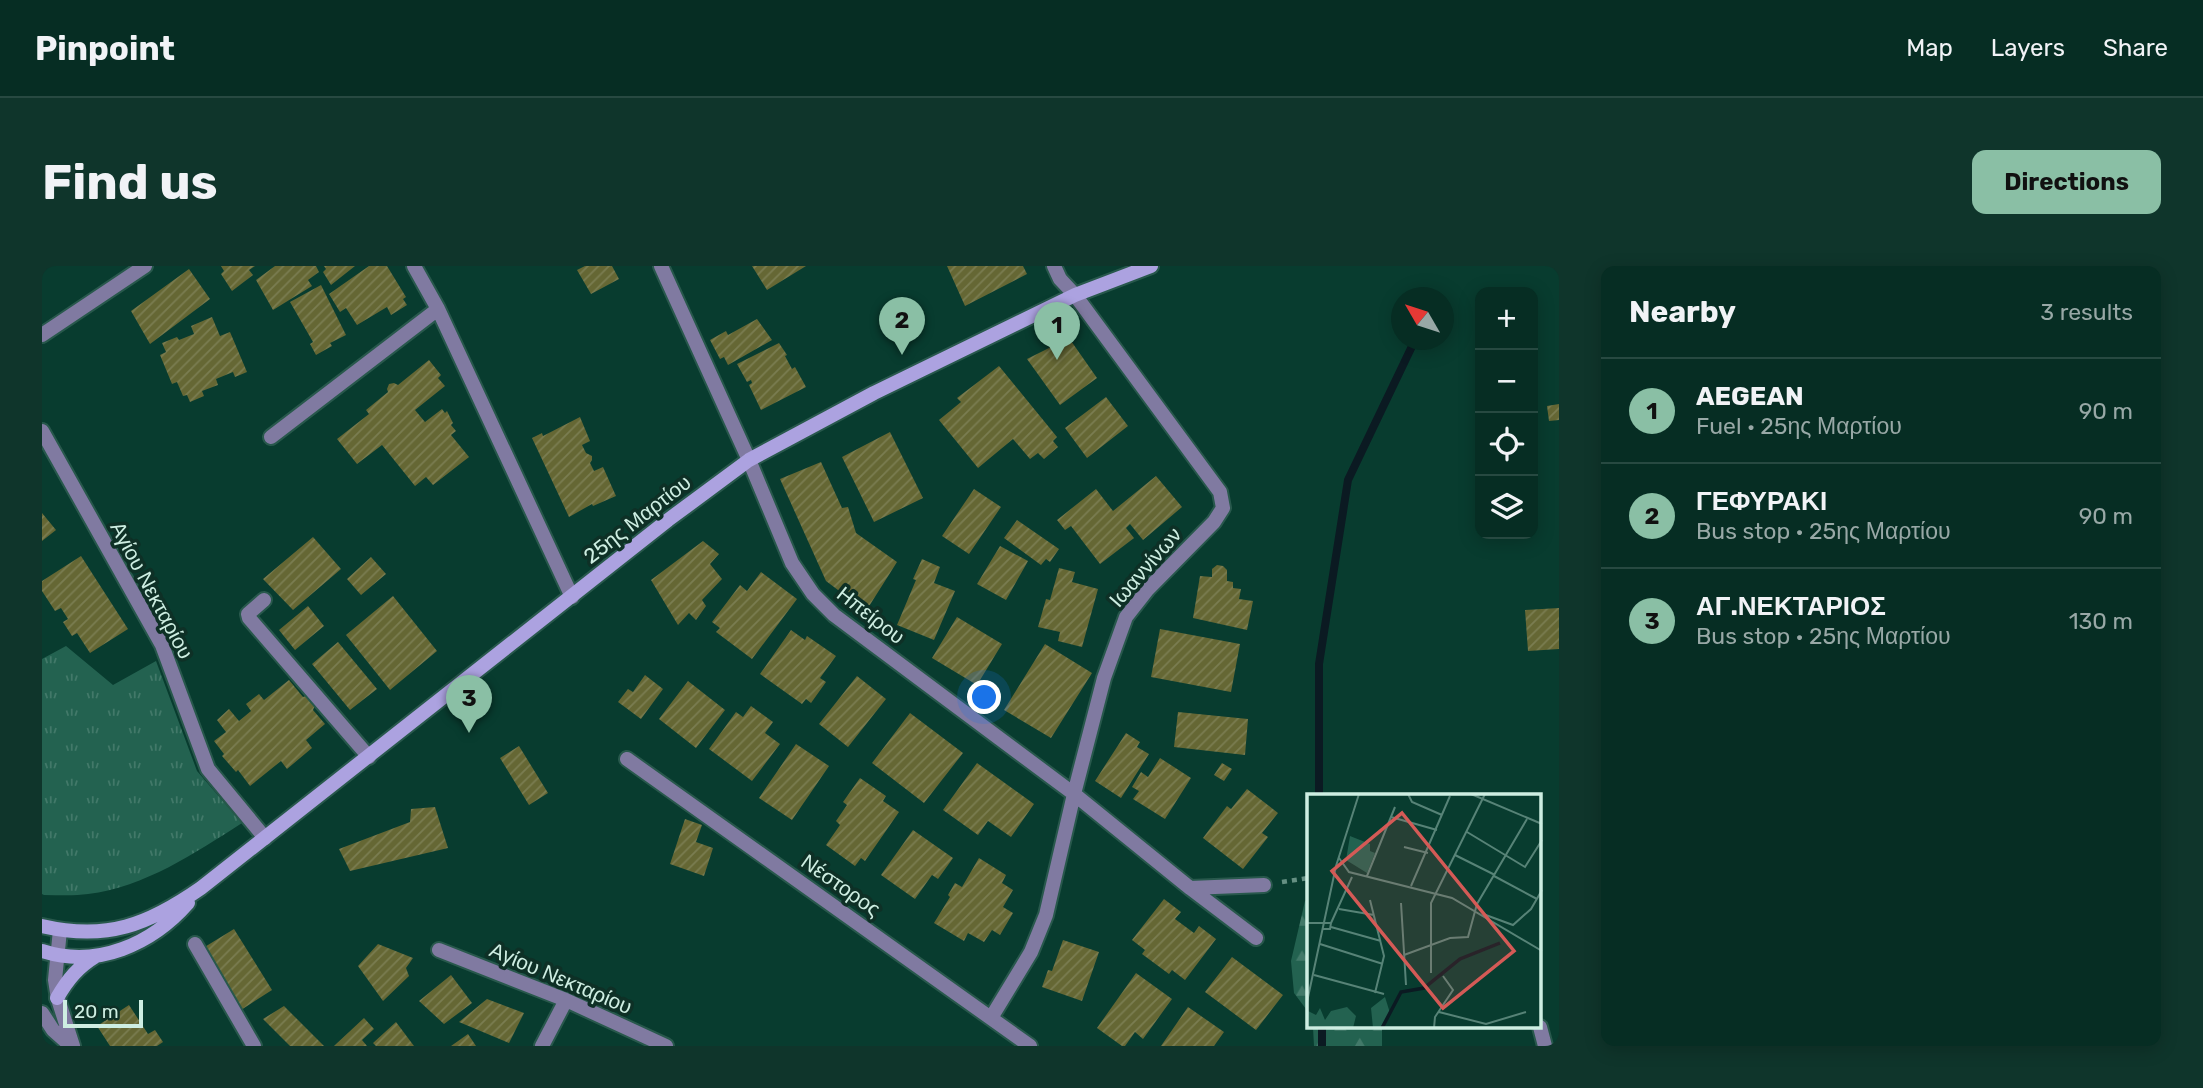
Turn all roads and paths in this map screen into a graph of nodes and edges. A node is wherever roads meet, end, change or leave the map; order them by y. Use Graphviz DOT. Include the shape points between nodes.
graph roads {
  1 [pos="145,266"];
  2 [pos="414,266"];
  3 [pos="662,266"];
  4 [pos="1054,266"];
  5 [pos="1148,267"];
  6 [pos="1075,295"];
  7 [pos="438,309"];
  8 [pos="42,335"];
  9 [pos="42,431"];
  10 [pos="271,437"];
  11 [pos="749,460"];
  12 [pos="572,597"];
  13 [pos="264,600"];
  14 [pos="369,757"];
  15 [pos="627,759"];
  16 [pos="1074,793"];
  17 [pos="265,838"];
  18 [pos="1307,878"];
  19 [pos="1264,885"];
  20 [pos="201,888"];
  21 [pos="1190,888"];
  22 [pos="42,926"];
  23 [pos="61,930"];
  24 [pos="1256,938"];
  25 [pos="195,944"];
  26 [pos="439,950"];
  27 [pos="42,951"];
  28 [pos="98,955"];
  29 [pos="57,956"];
  30 [pos="57,998"];
  31 [pos="566,1000"];
  32 [pos="42,1013"];
  33 [pos="991,1018"];
  34 [pos="1540,1028"];
  35 [pos="72,1046"];
  36 [pos="254,1046"];
  37 [pos="542,1046"];
  38 [pos="666,1046"];
  39 [pos="1030,1046"];
  40 [pos="1545,1046"];
  1 -- 8 [label="street"];
  2 -- 7 [label="street"];
  3 -- 11 [label="street, Ηπείρου"];
  4 -- 6 [label="street, Ιωαννίνων"];
  5 -- 6 [label="main road, 25ης Μαρτίου"];
  6 -- 11 [label="main road, 25ης Μαρτίου"];
  6 -- 16 [label="street, Ιωαννίνων" via="1220,492 1223,508 1126,617 1104,678"];
  7 -- 10 [label="street"];
  7 -- 12 [label="street"];
  9 -- 17 [label="street, Αγίου Νεκταρίου" via="162,645 208,769"];
  11 -- 12 [label="main road, 25ης Μαρτίου"];
  11 -- 16 [label="street, Ηπείρου" via="792,563 813,594 834,615"];
  12 -- 14 [label="main road, 25ης Μαρτίου"];
  13 -- 14 [label="street" via="248,614 250,618"];
  14 -- 17 [label="main road, 25ης Μαρτίου"];
  15 -- 33 [label="street, Νέστορος"];
  16 -- 21 [label="street, Ηπείρου"];
  16 -- 33 [label="street, Ιωαννίνων" via="1040,931"];
  17 -- 20 [label="main road, 25ης Μαρτίου"];
  18 -- 19 [label="path"];
  19 -- 21 [label="street"];
  20 -- 23 [label="main road, 25ης Μαρτίου" via="159,915 128,927"];
  20 -- 28 [label="main road, 25ης Μαρτίου" via="177,916 146,939"];
  21 -- 24 [label="street, Ηπείρου"];
  22 -- 23 [label="main road, 25ης Μαρτίου"];
  23 -- 29 [label="street"];
  25 -- 36 [label="street"];
  26 -- 31 [label="street, Αγίου Νεκταρίου"];
  27 -- 29 [label="main road, 25ης Μαρτίου"];
  28 -- 29 [label="main road, 25ης Μαρτίου"];
  28 -- 30 [label="main road" via="72,975"];
  29 -- 30 [label="street"];
  30 -- 35 [label="street"];
  31 -- 37 [label="street"];
  31 -- 38 [label="street, Αγίου Νεκταρίου"];
  32 -- 35 [label="street"];
  33 -- 39 [label="street, Νέστορος"];
  34 -- 40 [label="street"];
}
